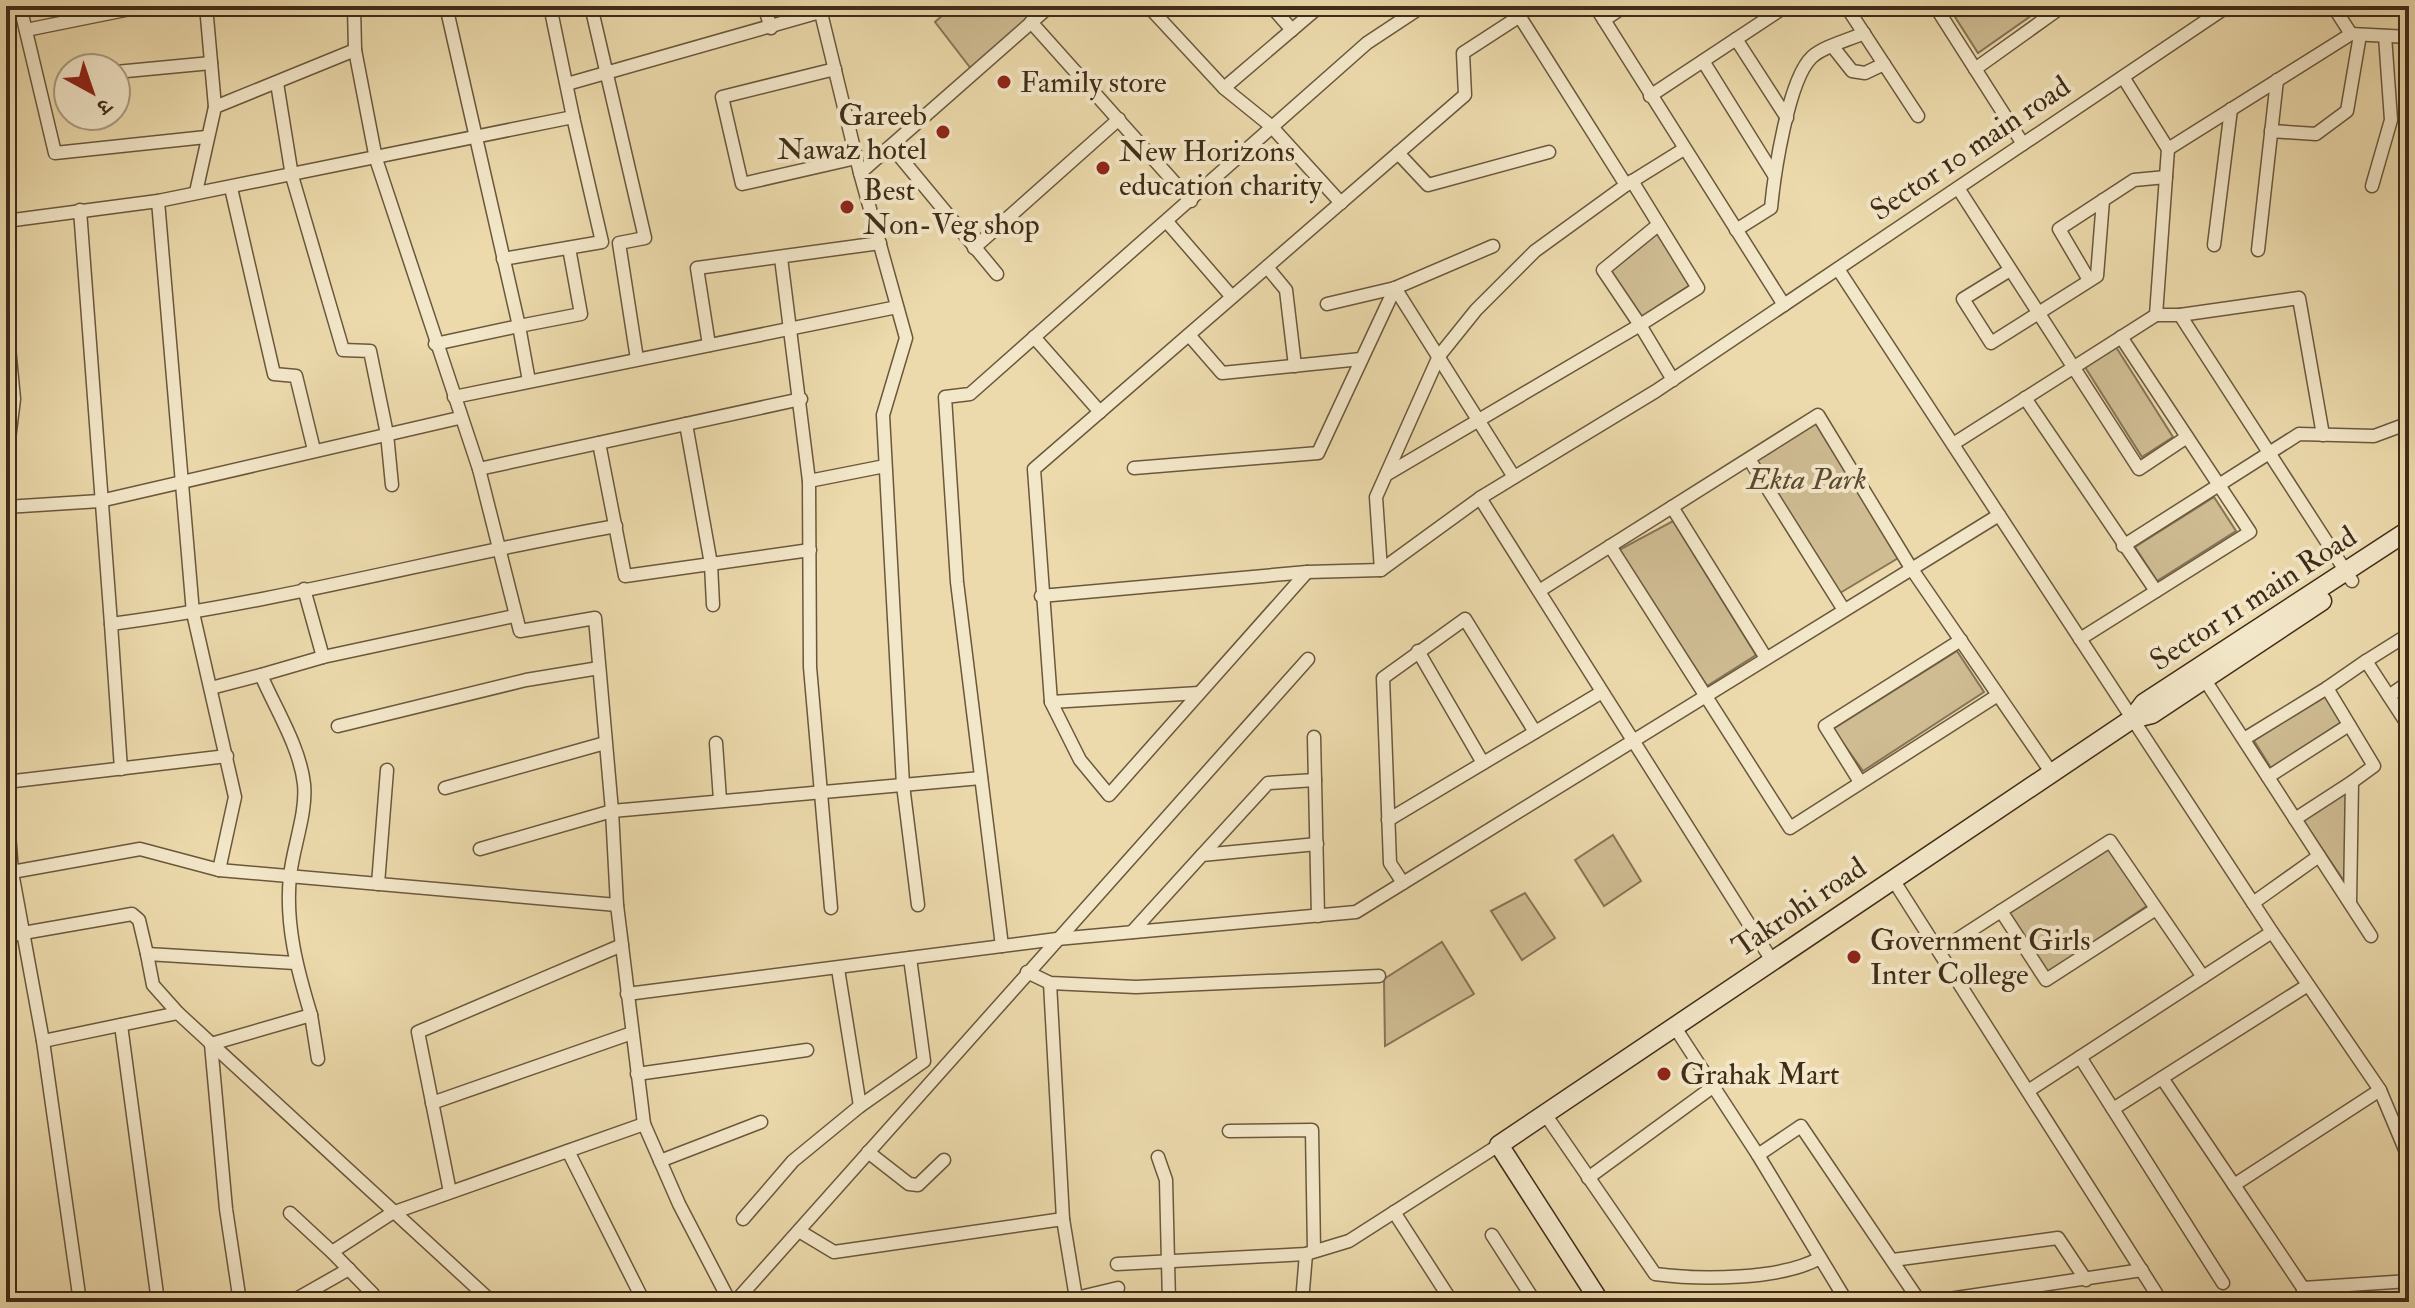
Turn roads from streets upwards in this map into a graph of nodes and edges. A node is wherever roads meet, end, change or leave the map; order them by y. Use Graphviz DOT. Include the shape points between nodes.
graph roads {
  1 [pos="20,6"];
  2 [pos="145,6"];
  3 [pos="206,6"];
  4 [pos="354,6"];
  5 [pos="446,6"];
  6 [pos="550,6"];
  7 [pos="591,6"];
  8 [pos="764,6"];
  9 [pos="841,6"];
  10 [pos="1050,6"];
  11 [pos="1148,6"];
  12 [pos="1271,6"];
  13 [pos="1320,6"];
  14 [pos="1423,6"];
  15 [pos="1595,6"];
  16 [pos="1625,6"];
  17 [pos="1786,6"];
  18 [pos="1846,6"];
  19 [pos="1935,6"];
  20 [pos="2063,6"];
  21 [pos="2333,6"];
  22 [pos="2224,7"];
  23 [pos="105,9"];
  24 [pos="1517,11"];
  25 [pos="821,13"];
  26 [pos="1604,20"];
  27 [pos="1031,22"];
  28 [pos="771,28"];
  29 [pos="26,30"];
  30 [pos="1292,30"];
  31 [pos="1864,33"];
  32 [pos="2355,34"];
  33 [pos="2385,36"];
  34 [pos="2409,37"];
  35 [pos="1736,39"];
  36 [pos="1833,47"];
  37 [pos="355,50"];
  38 [pos="1703,61"];
  39 [pos="211,63"];
  40 [pos="1884,64"];
  41 [pos="835,69"];
  42 [pos="1975,69"];
  43 [pos="132,70"];
  44 [pos="610,74"];
  45 [pos="2123,77"];
  46 [pos="2277,80"];
  47 [pos="277,83"];
  48 [pos="567,84"];
  49 [pos="1224,88"];
  50 [pos="1650,96"];
  51 [pos="215,107"];
  52 [pos="2231,109"];
  53 [pos="1918,116"];
  54 [pos="573,117"];
  55 [pos="1787,118"];
  56 [pos="1119,119"];
  57 [pos="1271,126"];
  58 [pos="2271,131"];
  59 [pos="474,136"];
  60 [pos="206,137"];
  61 [pos="2023,144"];
  62 [pos="891,146"];
  63 [pos="1684,149"];
  64 [pos="2168,149"];
  65 [pos="1549,152"];
  66 [pos="1398,153"];
  67 [pos="856,158"];
  68 [pos="376,159"];
  69 [pos="860,173"];
  70 [pos="1774,175"];
  71 [pos="292,176"];
  72 [pos="2166,177"];
  73 [pos="1629,183"];
  74 [pos="2372,186"];
  75 [pos="231,188"];
  76 [pos="1958,188"];
  77 [pos="196,192"];
  78 [pos="2103,200"];
  79 [pos="158,201"];
  80 [pos="1191,201"];
  81 [pos="1341,203"];
  82 [pos="80,210"];
  83 [pos="6,221"];
  84 [pos="1168,223"];
  85 [pos="1658,225"];
  86 [pos="1736,230"];
  87 [pos="602,242"];
  88 [pos="619,243"];
  89 [pos="880,243"];
  90 [pos="2214,245"];
  91 [pos="1493,246"];
  92 [pos="569,248"];
  93 [pos="974,248"];
  94 [pos="2258,250"];
  95 [pos="781,258"];
  96 [pos="503,259"];
  97 [pos="1267,267"];
  98 [pos="1838,269"];
  99 [pos="2010,270"];
  100 [pos="997,274"];
  101 [pos="2089,280"];
  102 [pos="1395,288"];
  103 [pos="1232,297"];
  104 [pos="1327,304"];
  105 [pos="1784,305"];
  106 [pos="897,307"];
  107 [pos="2038,313"];
  108 [pos="2156,315"];
  109 [pos="2180,315"];
  110 [pos="6,316"];
  111 [pos="1640,325"];
  112 [pos="519,326"];
  113 [pos="789,329"];
  114 [pos="1189,335"];
  115 [pos="1034,337"];
  116 [pos="2121,337"];
  117 [pos="435,344"];
  118 [pos="709,345"];
  119 [pos="1439,356"];
  120 [pos="637,359"];
  121 [pos="1361,359"];
  122 [pos="1295,366"];
  123 [pos="2073,368"];
  124 [pos="1673,380"];
  125 [pos="529,381"];
  126 [pos="454,397"];
  127 [pos="2025,398"];
  128 [pos="801,399"];
  129 [pos="1100,412"];
  130 [pos="459,418"];
  131 [pos="1480,423"];
  132 [pos="2409,423"];
  133 [pos="686,424"];
  134 [pos="387,434"];
  135 [pos="2323,435"];
  136 [pos="2187,437"];
  137 [pos="599,443"];
  138 [pos="1953,444"];
  139 [pos="314,450"];
  140 [pos="2268,451"];
  141 [pos="1749,459"];
  142 [pos="6,463"];
  143 [pos="885,466"];
  144 [pos="1134,468"];
  145 [pos="479,469"];
  146 [pos="1389,473"];
  147 [pos="1514,477"];
  148 [pos="181,480"];
  149 [pos="809,481"];
  150 [pos="2219,484"];
  151 [pos="392,485"];
  152 [pos="1480,498"];
  153 [pos="100,501"];
  154 [pos="6,507"];
  155 [pos="1672,507"];
  156 [pos="1999,515"];
  157 [pos="616,526"];
  158 [pos="2409,530"];
  159 [pos="2409,543"];
  160 [pos="1610,546"];
  161 [pos="2123,546"];
  162 [pos="499,547"];
  163 [pos="810,550"];
  164 [pos="711,564"];
  165 [pos="1911,568"];
  166 [pos="1381,570"];
  167 [pos="1307,572"];
  168 [pos="2348,576"];
  169 [pos="304,589"];
  170 [pos="1539,591"];
  171 [pos="2156,591"];
  172 [pos="1041,596"];
  173 [pos="713,605"];
  174 [pos="1844,610"];
  175 [pos="193,613"];
  176 [pos="514,616"];
  177 [pos="111,624"];
  178 [pos="2409,634"];
  179 [pos="2080,639"];
  180 [pos="1961,640"];
  181 [pos="1418,651"];
  182 [pos="323,657"];
  183 [pos="1766,658"];
  184 [pos="1308,659"];
  185 [pos="2366,661"];
  186 [pos="599,668"];
  187 [pos="261,675"];
  188 [pos="2205,680"];
  189 [pos="2409,682"];
  190 [pos="211,688"];
  191 [pos="2327,688"];
  192 [pos="1602,692"];
  193 [pos="1199,693"];
  194 [pos="1705,695"];
  195 [pos="1998,695"];
  196 [pos="2389,696"];
  197 [pos="1051,702"];
  198 [pos="2132,719"];
  199 [pos="2349,725"];
  200 [pos="338,726"];
  201 [pos="2409,727"];
  202 [pos="1535,732"];
  203 [pos="1314,737"];
  204 [pos="1632,739"];
  205 [pos="2244,739"];
  206 [pos="605,743"];
  207 [pos="716,743"];
  208 [pos="227,756"];
  209 [pos="1483,763"];
  210 [pos="121,769"];
  211 [pos="387,770"];
  212 [pos="2051,772"];
  213 [pos="2268,777"];
  214 [pos="981,778"];
  215 [pos="1315,780"];
  216 [pos="6,782"];
  217 [pos="1860,782"];
  218 [pos="2352,782"];
  219 [pos="903,785"];
  220 [pos="445,788"];
  221 [pos="821,792"];
  222 [pos="6,795"];
  223 [pos="720,800"];
  224 [pos="612,811"];
  225 [pos="2295,819"];
  226 [pos="1388,820"];
  227 [pos="1317,844"];
  228 [pos="480,849"];
  229 [pos="1202,855"];
  230 [pos="2319,856"];
  231 [pos="219,870"];
  232 [pos="12,872"];
  233 [pos="290,876"];
  234 [pos="1892,878"];
  235 [pos="1403,883"];
  236 [pos="378,884"];
  237 [pos="2253,903"];
  238 [pos="2350,903"];
  239 [pos="617,905"];
  240 [pos="918,905"];
  241 [pos="831,908"];
  242 [pos="2156,909"];
  243 [pos="2001,911"];
  244 [pos="1318,916"];
  245 [pos="1132,932"];
  246 [pos="2272,932"];
  247 [pos="24,934"];
  248 [pos="6,936"];
  249 [pos="2371,936"];
  250 [pos="1057,939"];
  251 [pos="622,945"];
  252 [pos="1002,946"];
  253 [pos="1939,951"];
  254 [pos="147,954"];
  255 [pos="910,958"];
  256 [pos="1771,959"];
  257 [pos="295,963"];
  258 [pos="838,969"];
  259 [pos="1027,972"];
  260 [pos="1379,976"];
  261 [pos="2203,977"];
  262 [pos="1050,983"];
  263 [pos="2308,985"];
  264 [pos="627,994"];
  265 [pos="178,1013"];
  266 [pos="311,1015"];
  267 [pos="121,1025"];
  268 [pos="1674,1026"];
  269 [pos="632,1033"];
  270 [pos="43,1041"];
  271 [pos="211,1044"];
  272 [pos="807,1050"];
  273 [pos="2080,1057"];
  274 [pos="318,1059"];
  275 [pos="637,1074"];
  276 [pos="2162,1078"];
  277 [pos="1714,1086"];
  278 [pos="2380,1090"];
  279 [pos="2028,1091"];
  280 [pos="432,1103"];
  281 [pos="860,1106"];
  282 [pos="2113,1109"];
  283 [pos="1545,1114"];
  284 [pos="761,1122"];
  285 [pos="644,1124"];
  286 [pos="1229,1131"];
  287 [pos="1499,1145"];
  288 [pos="568,1151"];
  289 [pos="868,1152"];
  290 [pos="1758,1155"];
  291 [pos="1158,1157"];
  292 [pos="2409,1159"];
  293 [pos="944,1160"];
  294 [pos="660,1161"];
  295 [pos="2409,1166"];
  296 [pos="1588,1178"];
  297 [pos="2234,1185"];
  298 [pos="450,1192"];
  299 [pos="1394,1212"];
  300 [pos="290,1213"];
  301 [pos="392,1213"];
  302 [pos="743,1219"];
  303 [pos="1063,1219"];
  304 [pos="799,1231"];
  305 [pos="1492,1235"];
  306 [pos="332,1252"];
  307 [pos="1310,1253"];
  308 [pos="1820,1258"];
  309 [pos="1893,1260"];
  310 [pos="1168,1262"];
  311 [pos="1117,1264"];
  312 [pos="349,1269"];
  313 [pos="2142,1270"];
  314 [pos="2086,1280"];
  315 [pos="2409,1281"];
  316 [pos="2223,1283"];
  317 [pos="1118,1288"];
  318 [pos="2303,1288"];
  319 [pos="373,1294"];
  320 [pos="1076,1298"];
  321 [pos="80,1302"];
  322 [pos="158,1302"];
  323 [pos="240,1302"];
  324 [pos="291,1302"];
  325 [pos="492,1302"];
  326 [pos="644,1302"];
  327 [pos="733,1302"];
  328 [pos="1049,1302"];
  329 [pos="1169,1302"];
  330 [pos="1302,1302"];
  331 [pos="1452,1302"];
  332 [pos="1535,1302"];
  333 [pos="1600,1302"];
  334 [pos="1847,1302"];
  335 [pos="1920,1302"];
  336 [pos="1929,1302"];
  337 [pos="2157,1302"];
  338 [pos="2303,1302"];
  1 -- 29 [label="street"];
  2 -- 23 [label="street"];
  3 -- 39 [label="street"];
  4 -- 37 [label="street"];
  5 -- 59 [label="street"];
  6 -- 48 [label="street"];
  7 -- 44 [label="street"];
  8 -- 28 [label="street"];
  9 -- 25 [label="street"];
  10 -- 27 [label="street"];
  11 -- 49 [label="street"];
  12 -- 30 [label="street"];
  13 -- 30 [label="street"];
  14 -- 57 [label="street" via="1367,43"];
  15 -- 26 [label="street"];
  16 -- 26 [label="street"];
  17 -- 35 [label="street"];
  18 -- 31 [label="street"];
  19 -- 42 [label="street"];
  20 -- 42 [label="street"];
  21 -- 32 [label="street"];
  22 -- 45 [label="street, Sector 10 main road"];
  23 -- 29 [label="street"];
  24 -- 66 [label="street" via="1463,53 1465,95"];
  24 -- 73 [label="street"];
  25 -- 28 [label="street"];
  25 -- 41 [label="street"];
  26 -- 50 [label="street"];
  27 -- 56 [label="street"];
  27 -- 62 [label="street"];
  28 -- 44 [label="street"];
  29 -- 60 [label="street" via="55,153"];
  30 -- 49 [label="street"];
  31 -- 36 [label="street"];
  31 -- 40 [label="street"];
  32 -- 33 [label="street"];
  32 -- 46 [label="street"];
  32 -- 58 [label="street" via="2347,111 2316,134"];
  33 -- 34 [label="street"];
  33 -- 74 [label="street" via="2391,120"];
  35 -- 38 [label="street"];
  35 -- 55 [label="street"];
  36 -- 40 [label="street" via="1852,71 1865,73"];
  36 -- 55 [label="street" via="1811,57"];
  37 -- 47 [label="street"];
  37 -- 68 [label="street"];
  38 -- 50 [label="street"];
  38 -- 70 [label="street"];
  39 -- 43 [label="street"];
  39 -- 51 [label="street"];
  40 -- 53 [label="street"];
  41 -- 67 [label="street"];
  41 -- 67 [label="street" via="722,97 742,184"];
  42 -- 61 [label="street"];
  44 -- 48 [label="street"];
  44 -- 88 [label="street" via="645,238"];
  45 -- 61 [label="street, Sector 10 main road"];
  45 -- 64 [label="street"];
  46 -- 52 [label="street"];
  46 -- 58 [label="street"];
  47 -- 51 [label="street"];
  47 -- 71 [label="street"];
  48 -- 54 [label="street"];
  49 -- 57 [label="street"];
  50 -- 63 [label="street"];
  51 -- 60 [label="street"];
  52 -- 64 [label="street"];
  52 -- 90 [label="street"];
  54 -- 59 [label="street"];
  54 -- 87 [label="street"];
  55 -- 70 [label="street"];
  56 -- 80 [label="street"];
  56 -- 93 [label="street"];
  57 -- 80 [label="street"];
  57 -- 81 [label="street"];
  58 -- 94 [label="street"];
  59 -- 68 [label="street"];
  59 -- 96 [label="street"];
  60 -- 77 [label="street"];
  61 -- 76 [label="street, Sector 10 main road"];
  62 -- 69 [label="street"];
  62 -- 93 [label="street"];
  63 -- 73 [label="street"];
  63 -- 86 [label="street"];
  64 -- 72 [label="street"];
  65 -- 66 [label="street" via="1428,185"];
  66 -- 81 [label="street"];
  67 -- 69 [label="street"];
  68 -- 71 [label="street"];
  68 -- 117 [label="street"];
  69 -- 89 [label="street"];
  70 -- 86 [label="street" via="1771,208"];
  71 -- 75 [label="street"];
  71 -- 134 [label="street" via="343,350 370,351"];
  72 -- 78 [label="street" via="2134,180"];
  72 -- 108 [label="street"];
  73 -- 85 [label="street"];
  73 -- 119 [label="street" via="1535,251"];
  75 -- 77 [label="street"];
  75 -- 139 [label="street" via="274,374 296,376"];
  76 -- 98 [label="street, Sector 10 main road"];
  76 -- 99 [label="street"];
  77 -- 79 [label="street"];
  78 -- 101 [label="street" via="2097,276"];
  78 -- 101 [label="street" via="2059,229"];
  79 -- 82 [label="street"];
  79 -- 148 [label="street"];
  80 -- 84 [label="street"];
  81 -- 97 [label="street"];
  82 -- 83 [label="street"];
  82 -- 153 [label="street"];
  84 -- 103 [label="street"];
  84 -- 115 [label="street"];
  85 -- 111 [label="street" via="1603,270"];
  85 -- 111 [label="street" via="1698,288"];
  86 -- 105 [label="street"];
  87 -- 88 [label="street"];
  87 -- 92 [label="street"];
  88 -- 120 [label="street"];
  89 -- 95 [label="street"];
  89 -- 106 [label="street"];
  91 -- 102 [label="street"];
  92 -- 96 [label="street"];
  92 -- 112 [label="street" via="581,314"];
  93 -- 100 [label="street"];
  95 -- 113 [label="street"];
  95 -- 118 [label="street" via="697,268"];
  96 -- 112 [label="street"];
  97 -- 103 [label="street"];
  97 -- 122 [label="street" via="1286,290"];
  98 -- 105 [label="street, Sector 10 main road"];
  98 -- 138 [label="street"];
  99 -- 107 [label="street"];
  99 -- 107 [label="street" via="1963,299 1991,343"];
  101 -- 107 [label="street"];
  102 -- 104 [label="street"];
  102 -- 119 [label="street"];
  102 -- 121 [label="street"];
  103 -- 114 [label="street"];
  105 -- 124 [label="street, Sector 10 main road"];
  106 -- 113 [label="street"];
  106 -- 143 [label="street" via="906,338 883,415"];
  107 -- 123 [label="street"];
  108 -- 109 [label="street"];
  108 -- 116 [label="street"];
  109 -- 135 [label="street" via="2299,298"];
  109 -- 140 [label="street"];
  110 -- 142 [label="street" via="14,399"];
  111 -- 124 [label="street"];
  111 -- 131 [label="street"];
  112 -- 117 [label="street"];
  112 -- 125 [label="street"];
  113 -- 118 [label="street"];
  113 -- 128 [label="street"];
  114 -- 122 [label="street" via="1222,373"];
  114 -- 129 [label="street"];
  115 -- 129 [label="street"];
  115 -- 214 [label="street" via="970,394 945,397 957,582"];
  116 -- 123 [label="street"];
  116 -- 136 [label="street"];
  117 -- 126 [label="street"];
  118 -- 120 [label="street"];
  119 -- 131 [label="street"];
  119 -- 146 [label="street"];
  120 -- 125 [label="street"];
  121 -- 122 [label="street"];
  121 -- 144 [label="street" via="1318,453"];
  123 -- 127 [label="street"];
  123 -- 136 [label="street" via="2139,469"];
  124 -- 147 [label="street, Sector 10 main road"];
  125 -- 126 [label="street"];
  126 -- 130 [label="street"];
  127 -- 138 [label="street"];
  127 -- 161 [label="street"];
  128 -- 133 [label="street"];
  128 -- 149 [label="street"];
  129 -- 172 [label="street" via="1034,469"];
  130 -- 134 [label="street"];
  130 -- 145 [label="street"];
  131 -- 146 [label="street"];
  131 -- 147 [label="street"];
  132 -- 135 [label="street" via="2374,436"];
  133 -- 137 [label="street"];
  133 -- 164 [label="street"];
  134 -- 139 [label="street"];
  134 -- 151 [label="street"];
  135 -- 140 [label="street" via="2299,434"];
  136 -- 150 [label="street"];
  137 -- 145 [label="street"];
  137 -- 157 [label="street"];
  138 -- 156 [label="street"];
  139 -- 148 [label="street"];
  140 -- 150 [label="street"];
  140 -- 168 [label="street"];
  141 -- 155 [label="street"];
  141 -- 165 [label="street" via="1818,415"];
  141 -- 174 [label="street"];
  143 -- 149 [label="street"];
  143 -- 219 [label="street"];
  145 -- 162 [label="street"];
  146 -- 166 [label="street" via="1376,497"];
  147 -- 152 [label="street, Sector 10 main road"];
  148 -- 153 [label="street"];
  148 -- 175 [label="street"];
  149 -- 163 [label="street"];
  150 -- 161 [label="street"];
  150 -- 171 [label="street" via="2250,532"];
  152 -- 166 [label="street, Sector 10 main road"];
  152 -- 170 [label="street"];
  153 -- 154 [label="street"];
  153 -- 177 [label="street"];
  155 -- 160 [label="street"];
  155 -- 183 [label="street"];
  156 -- 165 [label="street"];
  156 -- 179 [label="street"];
  157 -- 162 [label="street"];
  157 -- 164 [label="street" via="625,576"];
  158 -- 168 [label="street, Sector 11 main Road"];
  159 -- 168 [label="street"];
  160 -- 170 [label="street"];
  160 -- 194 [label="street"];
  161 -- 171 [label="street"];
  162 -- 169 [label="street"];
  162 -- 176 [label="street"];
  163 -- 164 [label="street"];
  163 -- 221 [label="street" via="810,667"];
  164 -- 173 [label="street"];
  165 -- 174 [label="street"];
  165 -- 180 [label="street"];
  166 -- 167 [label="street"];
  167 -- 172 [label="street"];
  167 -- 193 [label="street"];
  168 -- 188 [label="street"];
  168 -- 198 [label="street, Sector 11 main Road" via="2144,703"];
  169 -- 175 [label="street"];
  169 -- 182 [label="street"];
  170 -- 192 [label="street"];
  171 -- 179 [label="street"];
  172 -- 197 [label="street"];
  174 -- 183 [label="street"];
  175 -- 177 [label="street"];
  175 -- 190 [label="street"];
  176 -- 182 [label="street"];
  176 -- 186 [label="street" via="520,631 595,618"];
  177 -- 210 [label="street"];
  178 -- 185 [label="street"];
  179 -- 198 [label="street"];
  180 -- 195 [label="street"];
  180 -- 217 [label="street" via="1825,726"];
  181 -- 202 [label="street" via="1465,619"];
  181 -- 209 [label="street"];
  181 -- 226 [label="street" via="1383,678"];
  182 -- 187 [label="street"];
  183 -- 194 [label="street"];
  184 -- 250 [label="street"];
  185 -- 191 [label="street"];
  185 -- 196 [label="street"];
  186 -- 200 [label="street" via="526,680"];
  186 -- 206 [label="street"];
  187 -- 190 [label="street"];
  187 -- 233 [label="street" via="304,785"];
  188 -- 198 [label="street" via="2152,714"];
  188 -- 205 [label="street"];
  189 -- 196 [label="street"];
  190 -- 208 [label="street"];
  191 -- 199 [label="street"];
  191 -- 205 [label="street"];
  192 -- 202 [label="street"];
  192 -- 204 [label="street"];
  193 -- 197 [label="street"];
  193 -- 197 [label="street" via="1109,795 1080,760"];
  194 -- 204 [label="street"];
  194 -- 217 [label="street" via="1790,828"];
  195 -- 212 [label="street"];
  195 -- 217 [label="street"];
  196 -- 201 [label="street"];
  198 -- 212 [label="street, Takrohi road"];
  198 -- 237 [label="street"];
  199 -- 213 [label="street"];
  199 -- 218 [label="street" via="2374,766"];
  202 -- 209 [label="street"];
  203 -- 215 [label="street"];
  204 -- 235 [label="street"];
  204 -- 256 [label="street"];
  205 -- 213 [label="street"];
  206 -- 220 [label="street"];
  206 -- 224 [label="street"];
  207 -- 223 [label="street"];
  208 -- 210 [label="street"];
  208 -- 231 [label="street" via="235,797"];
  209 -- 226 [label="street"];
  210 -- 216 [label="street"];
  211 -- 236 [label="street"];
  212 -- 234 [label="street, Takrohi road"];
  213 -- 225 [label="street"];
  214 -- 219 [label="street"];
  214 -- 252 [label="street"];
  215 -- 227 [label="street"];
  215 -- 229 [label="street" via="1268,783"];
  218 -- 225 [label="street"];
  218 -- 238 [label="street"];
  219 -- 221 [label="street"];
  219 -- 240 [label="street"];
  221 -- 223 [label="street"];
  221 -- 241 [label="street"];
  222 -- 232 [label="street"];
  223 -- 224 [label="street"];
  224 -- 228 [label="street"];
  224 -- 239 [label="street"];
  225 -- 230 [label="street"];
  226 -- 235 [label="street" via="1390,863"];
  227 -- 229 [label="street"];
  227 -- 244 [label="street"];
  229 -- 245 [label="street"];
  230 -- 237 [label="street"];
  230 -- 238 [label="street"];
  231 -- 232 [label="street" via="140,849"];
  231 -- 233 [label="street"];
  232 -- 247 [label="street"];
  233 -- 236 [label="street"];
  233 -- 257 [label="street" via="288,918"];
  234 -- 253 [label="street"];
  234 -- 256 [label="street, Takrohi road"];
  235 -- 244 [label="street" via="1356,912"];
  236 -- 239 [label="street"];
  237 -- 246 [label="street"];
  238 -- 249 [label="street"];
  239 -- 251 [label="street"];
  242 -- 243 [label="street" via="2110,841"];
  242 -- 243 [label="street" via="2046,980"];
  242 -- 261 [label="street"];
  243 -- 253 [label="street"];
  244 -- 245 [label="street"];
  245 -- 250 [label="street"];
  246 -- 261 [label="street"];
  246 -- 263 [label="street"];
  247 -- 248 [label="street"];
  247 -- 254 [label="street" via="132,914 139,920"];
  247 -- 270 [label="street"];
  250 -- 252 [label="street"];
  250 -- 259 [label="street"];
  251 -- 264 [label="street"];
  251 -- 280 [label="street" via="418,1032"];
  252 -- 255 [label="street"];
  253 -- 279 [label="street"];
  254 -- 257 [label="street"];
  254 -- 265 [label="street" via="153,985"];
  255 -- 258 [label="street"];
  255 -- 281 [label="street" via="924,1061"];
  256 -- 268 [label="street, Takrohi road"];
  257 -- 266 [label="street"];
  258 -- 264 [label="street"];
  258 -- 281 [label="street"];
  259 -- 262 [label="street"];
  259 -- 289 [label="street"];
  260 -- 262 [label="street" via="1136,987"];
  261 -- 273 [label="street"];
  262 -- 303 [label="street"];
  263 -- 276 [label="street"];
  263 -- 278 [label="street"];
  264 -- 269 [label="street"];
  265 -- 267 [label="street"];
  265 -- 271 [label="street"];
  266 -- 271 [label="street"];
  266 -- 274 [label="street"];
  267 -- 270 [label="street"];
  267 -- 322 [label="street"];
  268 -- 277 [label="street"];
  268 -- 283 [label="street, Takrohi road"];
  269 -- 275 [label="street"];
  269 -- 280 [label="street"];
  270 -- 321 [label="street"];
  271 -- 301 [label="street"];
  271 -- 323 [label="street"];
  272 -- 275 [label="street"];
  273 -- 279 [label="street"];
  273 -- 282 [label="street"];
  275 -- 285 [label="street"];
  276 -- 282 [label="street"];
  276 -- 297 [label="street"];
  277 -- 290 [label="street"];
  277 -- 296 [label="street"];
  278 -- 292 [label="street"];
  278 -- 297 [label="street"];
  279 -- 313 [label="street"];
  280 -- 298 [label="street"];
  281 -- 302 [label="street" via="793,1161"];
  282 -- 316 [label="street"];
  283 -- 287 [label="street, Takrohi road"];
  283 -- 296 [label="street"];
  284 -- 294 [label="street"];
  285 -- 288 [label="street"];
  285 -- 294 [label="street"];
  286 -- 307 [label="street" via="1312,1130"];
  287 -- 299 [label="street"];
  287 -- 333 [label="street"];
  288 -- 298 [label="street"];
  288 -- 326 [label="street"];
  289 -- 293 [label="street" via="909,1184 918,1185"];
  289 -- 304 [label="street"];
  290 -- 308 [label="street"];
  290 -- 309 [label="street" via="1801,1126"];
  291 -- 310 [label="street" via="1166,1180"];
  292 -- 295 [label="street"];
  294 -- 327 [label="street"];
  296 -- 308 [label="street" via="1655,1274 1700,1280 1800,1269"];
  297 -- 318 [label="street"];
  298 -- 301 [label="street"];
  299 -- 307 [label="street" via="1349,1241"];
  299 -- 331 [label="street"];
  300 -- 306 [label="street"];
  301 -- 306 [label="street"];
  301 -- 325 [label="street"];
  303 -- 304 [label="street" via="834,1252"];
  303 -- 320 [label="street"];
  304 -- 327 [label="street"];
  305 -- 332 [label="street"];
  306 -- 312 [label="street"];
  307 -- 310 [label="street"];
  307 -- 330 [label="street"];
  308 -- 334 [label="street"];
  309 -- 314 [label="street" via="2058,1238"];
  309 -- 335 [label="street"];
  310 -- 311 [label="street"];
  310 -- 329 [label="street"];
  312 -- 319 [label="street"];
  312 -- 324 [label="street"];
  313 -- 314 [label="street"];
  313 -- 337 [label="street"];
  314 -- 336 [label="street"];
  315 -- 318 [label="street"];
  317 -- 320 [label="street"];
  318 -- 338 [label="street"];
  320 -- 328 [label="street"];
}
